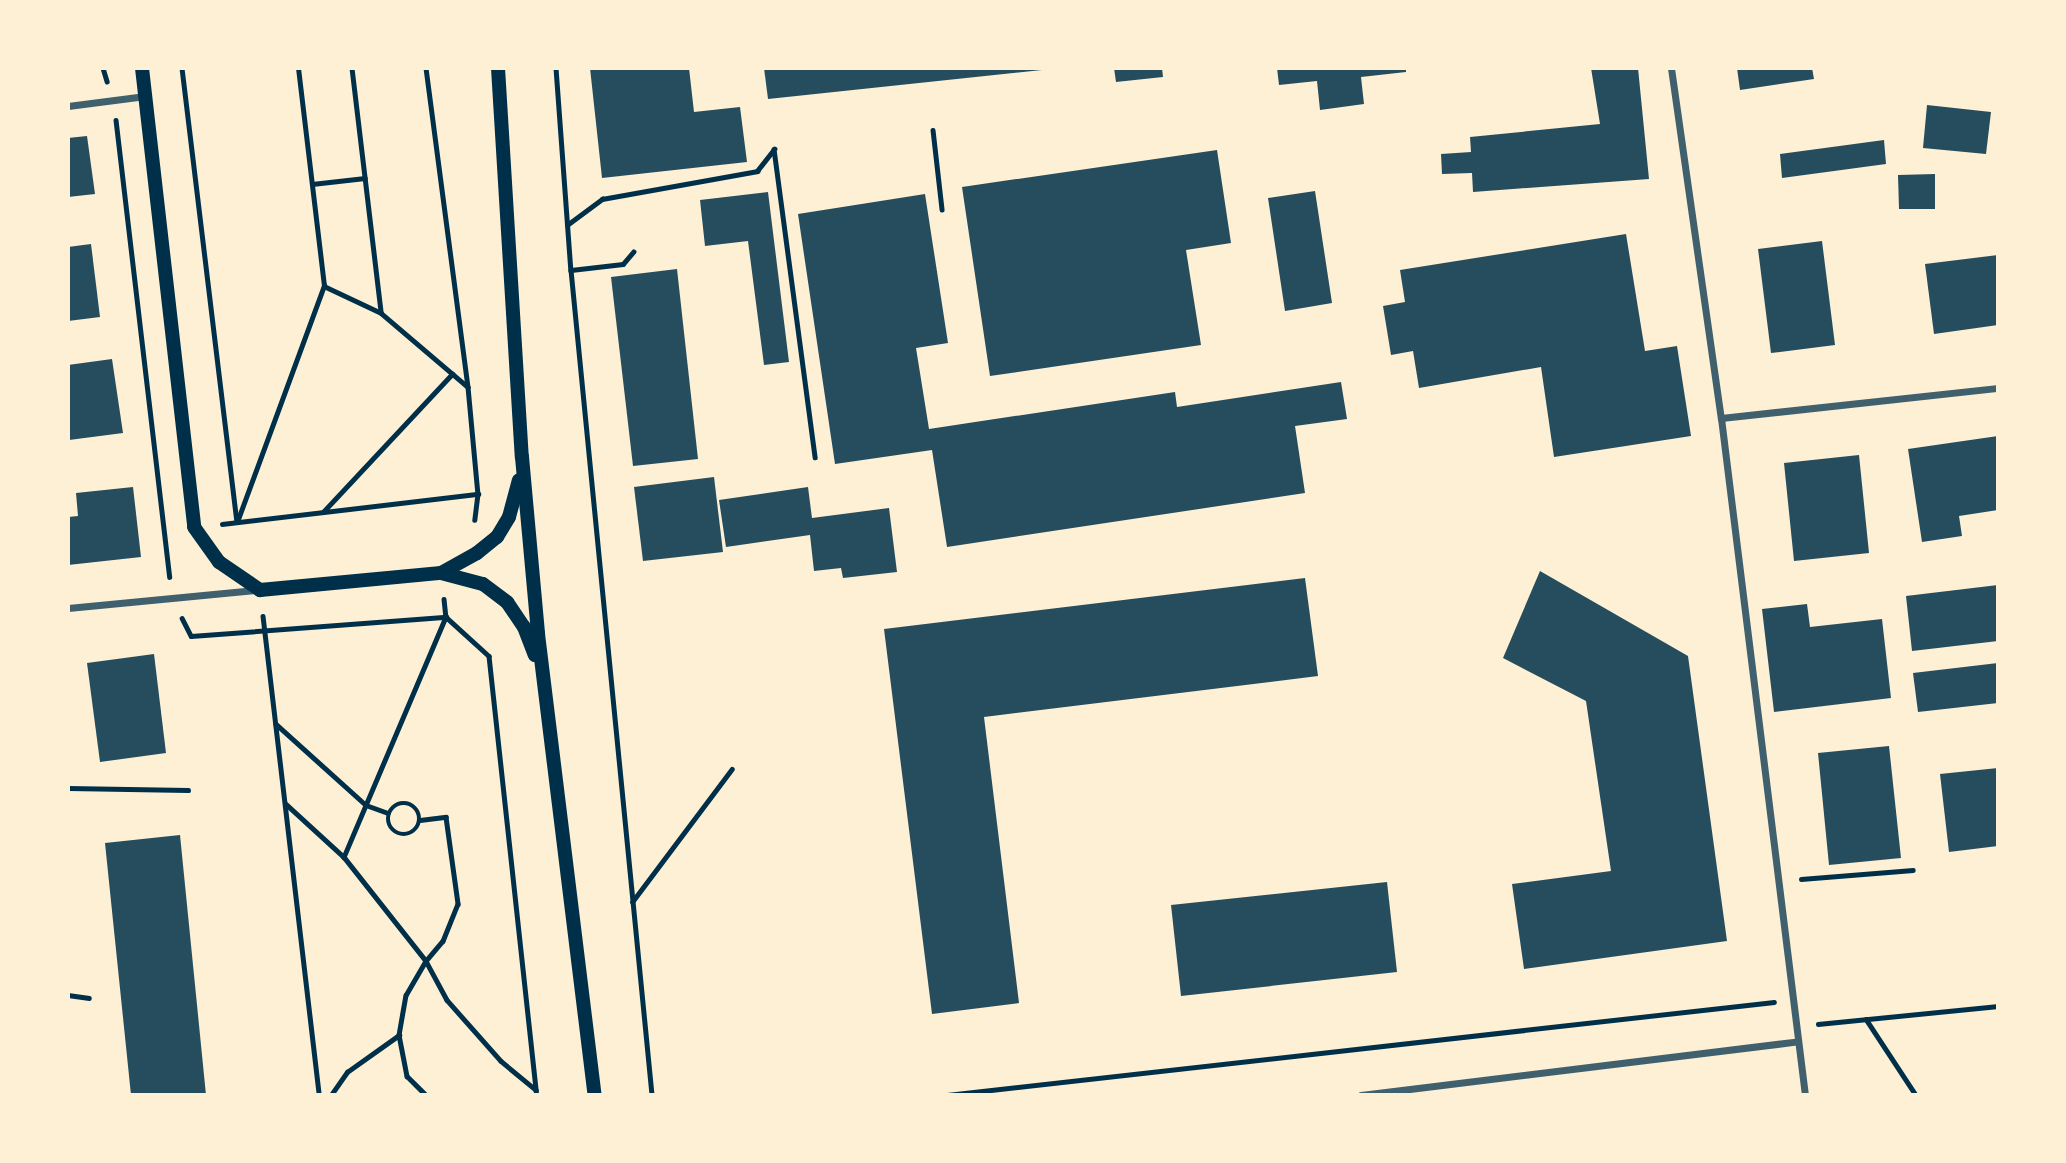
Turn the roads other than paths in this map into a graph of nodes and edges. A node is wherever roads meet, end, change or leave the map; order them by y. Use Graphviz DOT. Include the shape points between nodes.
graph roads {
  1 [pos="142,68"];
  2 [pos="498,68"];
  3 [pos="1671,68"];
  4 [pos="145,96"];
  5 [pos="68,106"];
  6 [pos="1998,388"];
  7 [pos="1721,418"];
  8 [pos="522,457"];
  9 [pos="441,573"];
  10 [pos="260,590"];
  11 [pos="68,608"];
  12 [pos="542,676"];
  13 [pos="1798,1041"];
  14 [pos="595,1095"];
  15 [pos="1361,1095"];
  16 [pos="1805,1095"];
  1 -- 4 [label="main road"];
  2 -- 8 [label="main road"];
  3 -- 7 [label="street"];
  4 -- 5 [label="street"];
  4 -- 10 [label="main road" via="194,527 219,562"];
  6 -- 7 [label="street"];
  7 -- 13 [label="street"];
  8 -- 9 [label="main road" via="519,488 497,537"];
  8 -- 12 [label="main road"];
  9 -- 10 [label="main road"];
  9 -- 12 [label="main road" via="483,584 507,602 524,627"];
  10 -- 11 [label="street"];
  12 -- 14 [label="main road"];
  13 -- 15 [label="street"];
  13 -- 16 [label="street"];
}
